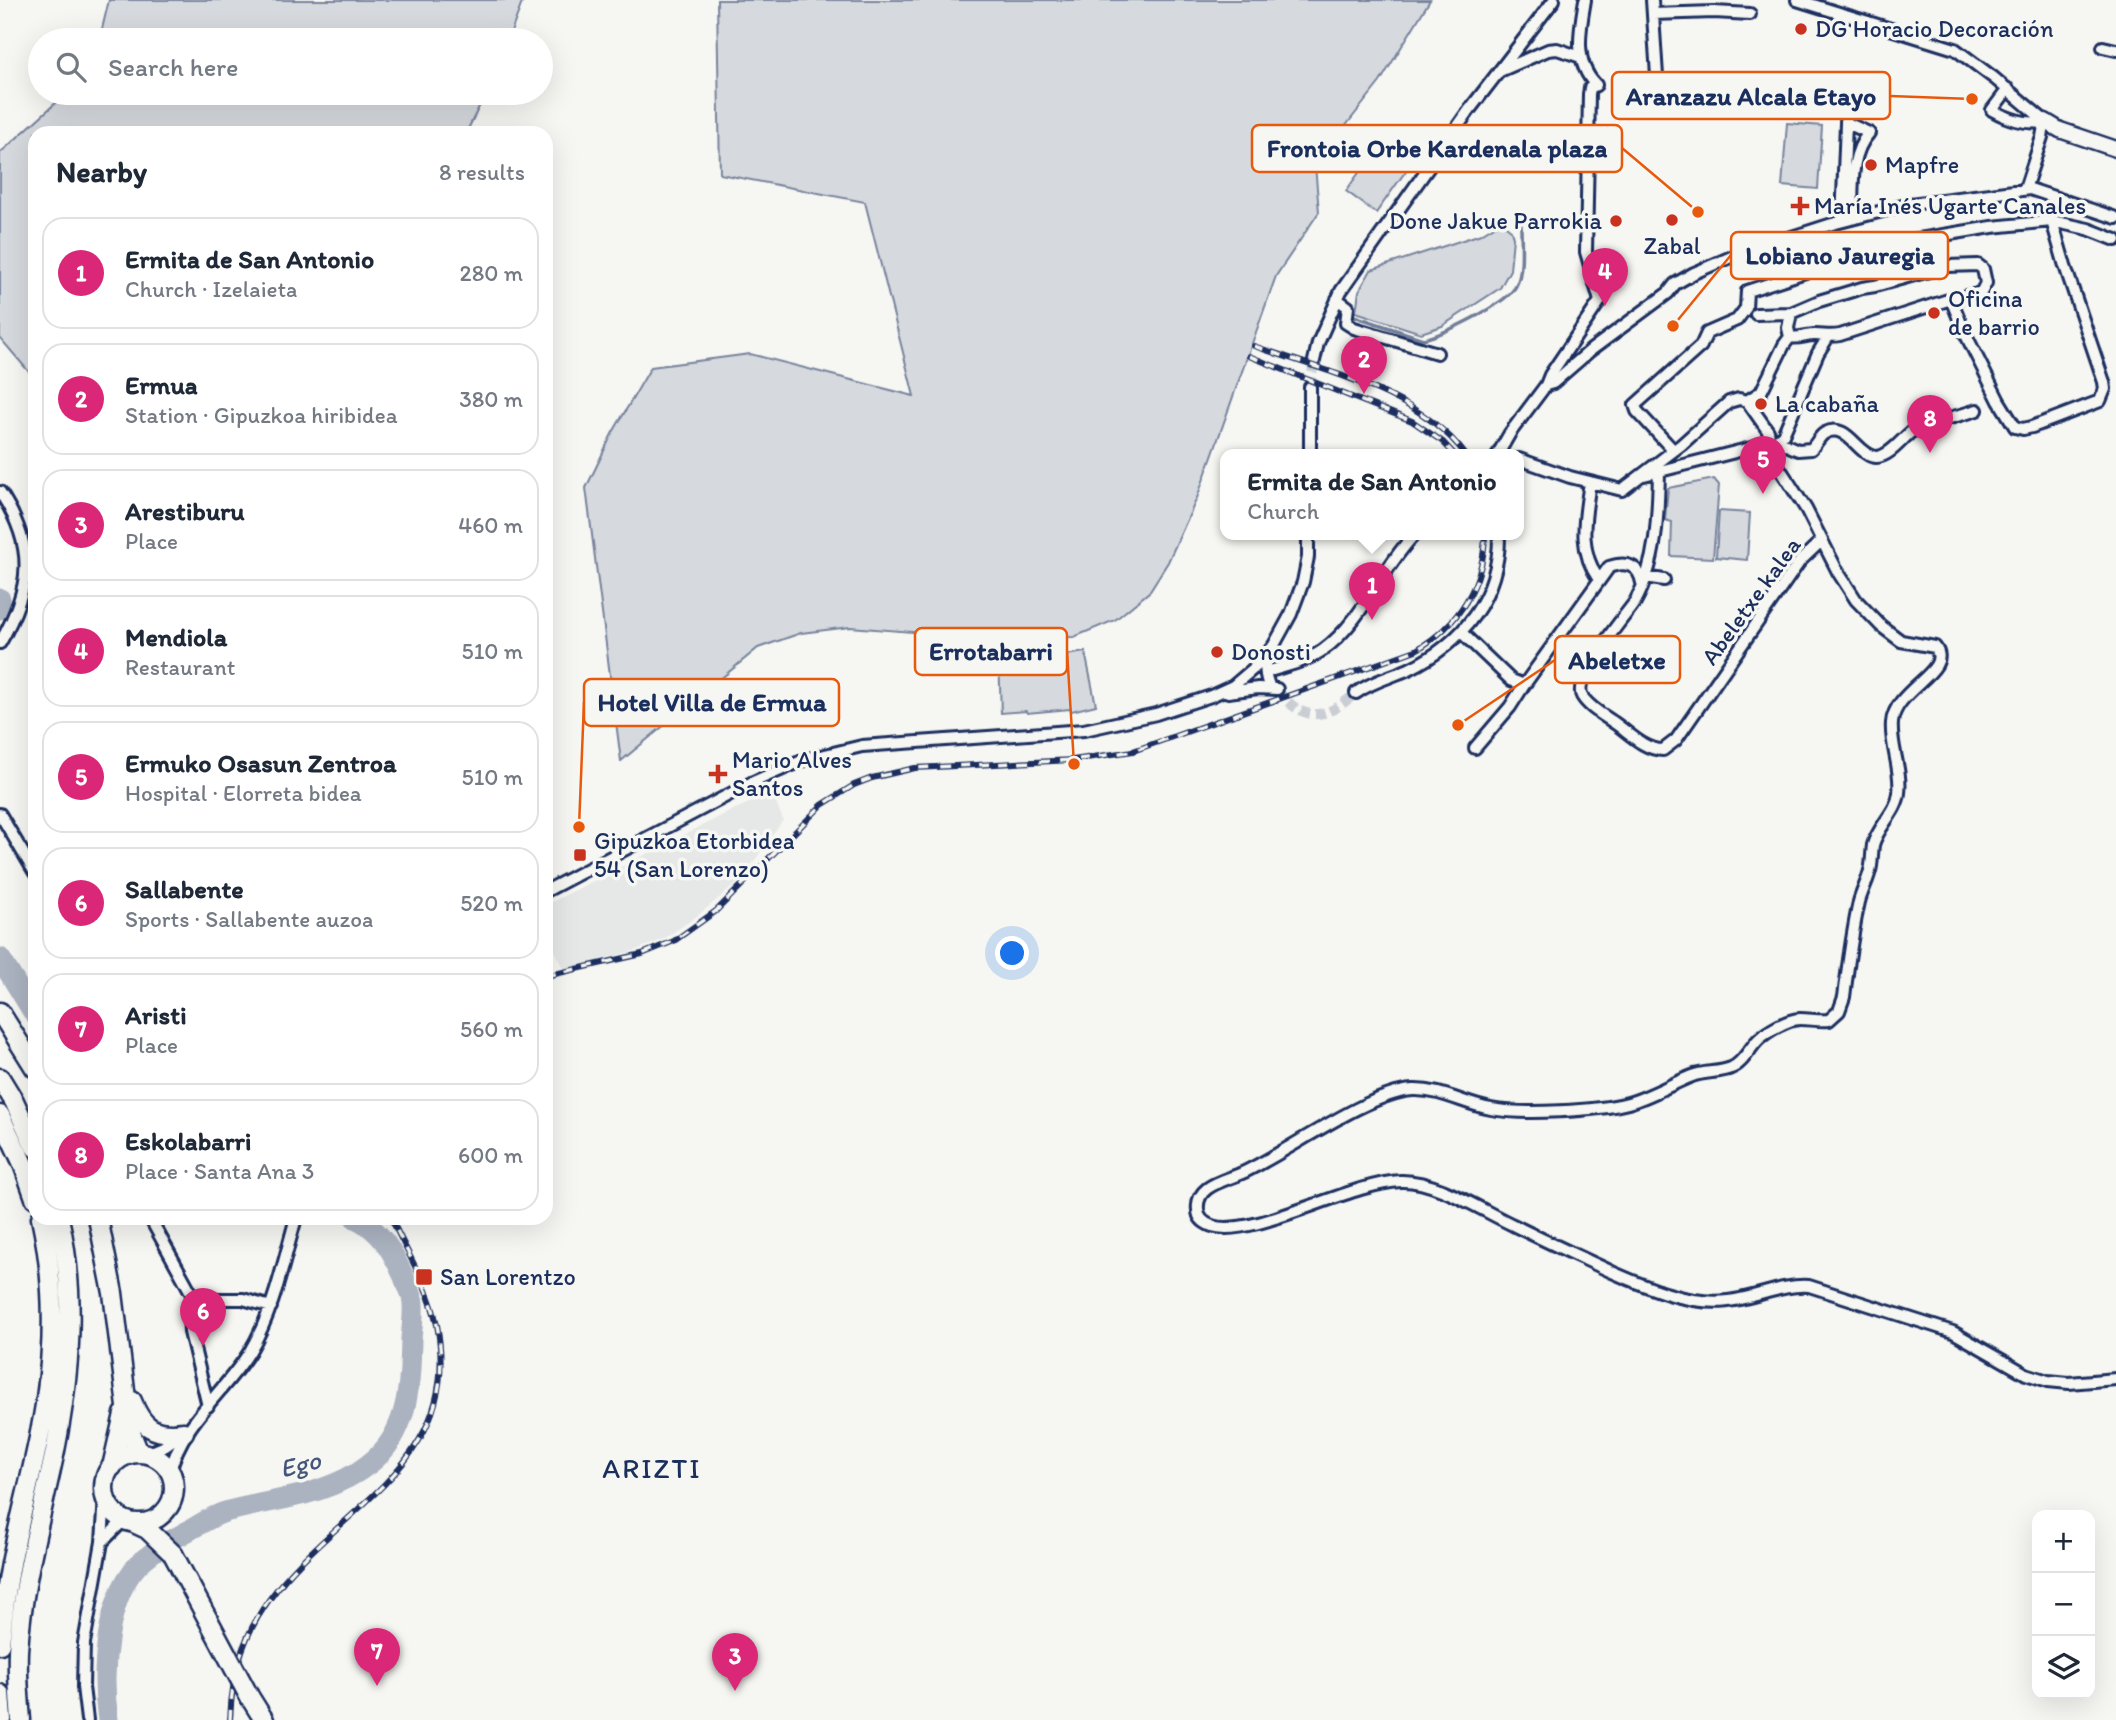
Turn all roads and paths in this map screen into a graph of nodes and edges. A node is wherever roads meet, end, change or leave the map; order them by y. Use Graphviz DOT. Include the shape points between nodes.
graph roads {
  1 [pos="1554,0"];
  2 [pos="1585,0"];
  3 [pos="1652,0"];
  4 [pos="1797,0"];
  5 [pos="1750,14"];
  6 [pos="1653,15"];
  7 [pos="2103,47"];
  8 [pos="2116,50"];
  9 [pos="1581,57"];
  10 [pos="1497,72"];
  11 [pos="2008,89"];
  12 [pos="1658,90"];
  13 [pos="1847,99"];
  14 [pos="2045,121"];
  15 [pos="1847,123"];
  16 [pos="2116,149"];
  17 [pos="2025,189"];
  18 [pos="2116,218"];
  19 [pos="1847,219"];
  20 [pos="2052,221"];
  21 [pos="2116,240"];
  22 [pos="1337,299"];
  23 [pos="1951,299"];
  24 [pos="1751,311"];
  25 [pos="1791,313"];
  26 [pos="1790,337"];
  27 [pos="1828,337"];
  28 [pos="1437,353"];
  29 [pos="1314,361"];
  30 [pos="1546,385"];
  31 [pos="1310,387"];
  32 [pos="1747,401"];
  33 [pos="1977,410"];
  34 [pos="1771,444"];
  35 [pos="1310,449"];
  36 [pos="1504,449"];
  37 [pos="1673,450"];
  38 [pos="1524,461"];
  39 [pos="1662,468"];
  40 [pos="1590,482"];
  41 [pos="0,492"];
  42 [pos="1308,540"];
  43 [pos="1410,540"];
  44 [pos="1499,540"];
  45 [pos="1820,542"];
  46 [pos="1599,580"];
  47 [pos="1643,580"];
  48 [pos="1664,580"];
  49 [pos="1462,633"];
  50 [pos="0,643"];
  51 [pos="1274,645"];
  52 [pos="1273,670"];
  53 [pos="1524,685"];
  54 [pos="1275,690"];
  55 [pos="1356,693"];
  56 [pos="1212,696"];
  57 [pos="1475,748"];
  58 [pos="0,814"];
  59 [pos="28,861"];
  60 [pos="553,887"];
  61 [pos="0,1012"];
  62 [pos="28,1057"];
  63 [pos="0,1078"];
  64 [pos="0,1115"];
  65 [pos="28,1132"];
  66 [pos="28,1178"];
  67 [pos="42,1225"];
  68 [pos="60,1225"];
  69 [pos="100,1225"];
  70 [pos="154,1225"];
  71 [pos="294,1225"];
  72 [pos="192,1296"];
  73 [pos="271,1307"];
  74 [pos="124,1371"];
  75 [pos="2116,1379"];
  76 [pos="127,1404"];
  77 [pos="208,1406"];
  78 [pos="186,1431"];
  79 [pos="143,1453"];
  80 [pos="111,1467"];
  81 [pos="170,1472"];
  82 [pos="105,1496"];
  83 [pos="170,1505"];
  84 [pos="129,1522"];
  85 [pos="164,1536"];
  86 [pos="102,1542"];
  87 [pos="0,1644"];
  88 [pos="0,1694"];
  89 [pos="2,1720"];
  90 [pos="21,1720"];
  91 [pos="86,1720"];
  92 [pos="264,1720"];
  1 -- 10 [label="street"];
  2 -- 9 [label="street"];
  3 -- 6 [label="street"];
  4 -- 11 [label="street" via="1955,49"];
  5 -- 6 [label="street"];
  6 -- 12 [label="street"];
  7 -- 8 [label="street"];
  9 -- 10 [label="street" via="1548,50"];
  9 -- 30 [label="street" via="1596,85 1589,94 1586,252 1600,301"];
  10 -- 22 [label="street"];
  11 -- 14 [label="street"];
  11 -- 14 [label="street" via="1992,110 2033,124"];
  13 -- 15 [label="street"];
  14 -- 16 [label="main road"];
  14 -- 17 [label="street"];
  15 -- 19 [label="street"];
  15 -- 19 [label="street" via="1870,133 1855,155"];
  17 -- 18 [label="street"];
  17 -- 19 [label="street" via="1910,204"];
  19 -- 30 [label="street" via="1698,271"];
  20 -- 21 [label="street"];
  20 -- 23 [label="street" via="2104,382 2100,401 2032,427 2015,427"];
  20 -- 24 [label="street" via="1895,243 1746,291"];
  22 -- 28 [label="street" via="1348,307 1346,323 1354,328"];
  22 -- 29 [label="street"];
  23 -- 25 [label="street" via="1982,291 1986,283 1983,269 1974,264 1940,267"];
  23 -- 27 [label="street"];
  24 -- 25 [label="street"];
  24 -- 37 [label="street" via="1707,333 1700,346 1635,405"];
  25 -- 26 [label="street"];
  26 -- 27 [label="street"];
  26 -- 32 [label="street" via="1761,393"];
  27 -- 34 [label="street" via="1783,435"];
  30 -- 36 [label="street"];
  31 -- 35 [label="street"];
  32 -- 34 [label="street" via="1768,431"];
  32 -- 37 [label="street" via="1729,402"];
  33 -- 34 [label="street" via="1912,431 1877,457 1842,433 1824,434 1811,449"];
  34 -- 39 [label="street"];
  34 -- 45 [label="street" via="1771,453"];
  37 -- 39 [label="street"];
  38 -- 40 [label="street"];
  39 -- 40 [label="street" via="1622,490"];
  39 -- 47 [label="street" via="1656,540"];
  40 -- 46 [label="street" via="1584,546 1588,564"];
  41 -- 50 [label="street" via="22,540 26,566 23,593"];
  42 -- 51 [label="street" via="1303,582"];
  43 -- 52 [label="street" via="1334,641 1311,657"];
  44 -- 49 [label="street" via="1492,582"];
  45 -- 47 [label="street, Abeletxe kalea" via="1800,561 1676,740 1663,750 1651,749 1595,709 1580,690 1584,676 1635,602"];
  45 -- 75 [label="street" via="1856,600 1881,626 1901,641 1934,647 1940,661 1895,711 1892,724 1899,795 1873,845 1839,1011 1829,1020 1798,1019 1784,1024 1760,1038 1733,1068 1695,1074 1613,1106 1521,1111 1491,1109 1436,1092 1394,1094 1356,1110 1260,1165 1212,1185 1201,1194 1198,1214 1212,1226 1243,1227 1355,1189 1405,1181 1449,1194 1612,1272 1684,1297 1726,1301 1809,1286 1953,1332 2026,1374 2048,1381"];
  46 -- 47 [label="street" via="1609,567 1622,564 1638,570"];
  46 -- 53 [label="street"];
  47 -- 48 [label="street"];
  49 -- 53 [label="street" via="1511,680"];
  49 -- 55 [label="street" via="1424,661"];
  51 -- 52 [label="street"];
  51 -- 54 [label="street" via="1266,662 1266,680"];
  51 -- 56 [label="street" via="1233,686"];
  52 -- 54 [label="street"];
  53 -- 57 [label="street"];
  54 -- 56 [label="street" via="1243,689"];
  56 -- 60 [label="street" via="1129,722 1084,730 862,746 804,760"];
  58 -- 59 [label="street"];
  61 -- 62 [label="highway"];
  63 -- 65 [label="highway"];
  64 -- 66 [label="highway"];
  67 -- 87 [label="highway" via="51,1278 51,1352"];
  68 -- 90 [label="highway" via="71,1310 69,1351 55,1452 22,1607 18,1653"];
  69 -- 74 [label="highway"];
  70 -- 72 [label="street"];
  71 -- 73 [label="street"];
  72 -- 73 [label="street" via="243,1299"];
  72 -- 77 [label="street" via="190,1332"];
  73 -- 77 [label="street" via="250,1352"];
  74 -- 76 [label="highway"];
  74 -- 78 [label="highway" via="142,1423 161,1433"];
  76 -- 79 [label="highway" via="130,1431"];
  76 -- 80 [label="highway"];
  77 -- 78 [label="street"];
  78 -- 79 [label="street" via="163,1447"];
  78 -- 81 [label="street"];
  79 -- 80 [label="highway"];
  79 -- 81 [label="highway"];
  80 -- 82 [label="highway"];
  81 -- 83 [label="highway" via="174,1494"];
  82 -- 84 [label="highway" via="115,1514"];
  82 -- 86 [label="street"];
  83 -- 84 [label="highway" via="155,1520"];
  83 -- 85 [label="highway"];
  84 -- 85 [label="highway"];
  84 -- 86 [label="street"];
  85 -- 92 [label="highway, bridge"];
  86 -- 91 [label="street" via="84,1643"];
  88 -- 89 [label="highway"];
}
